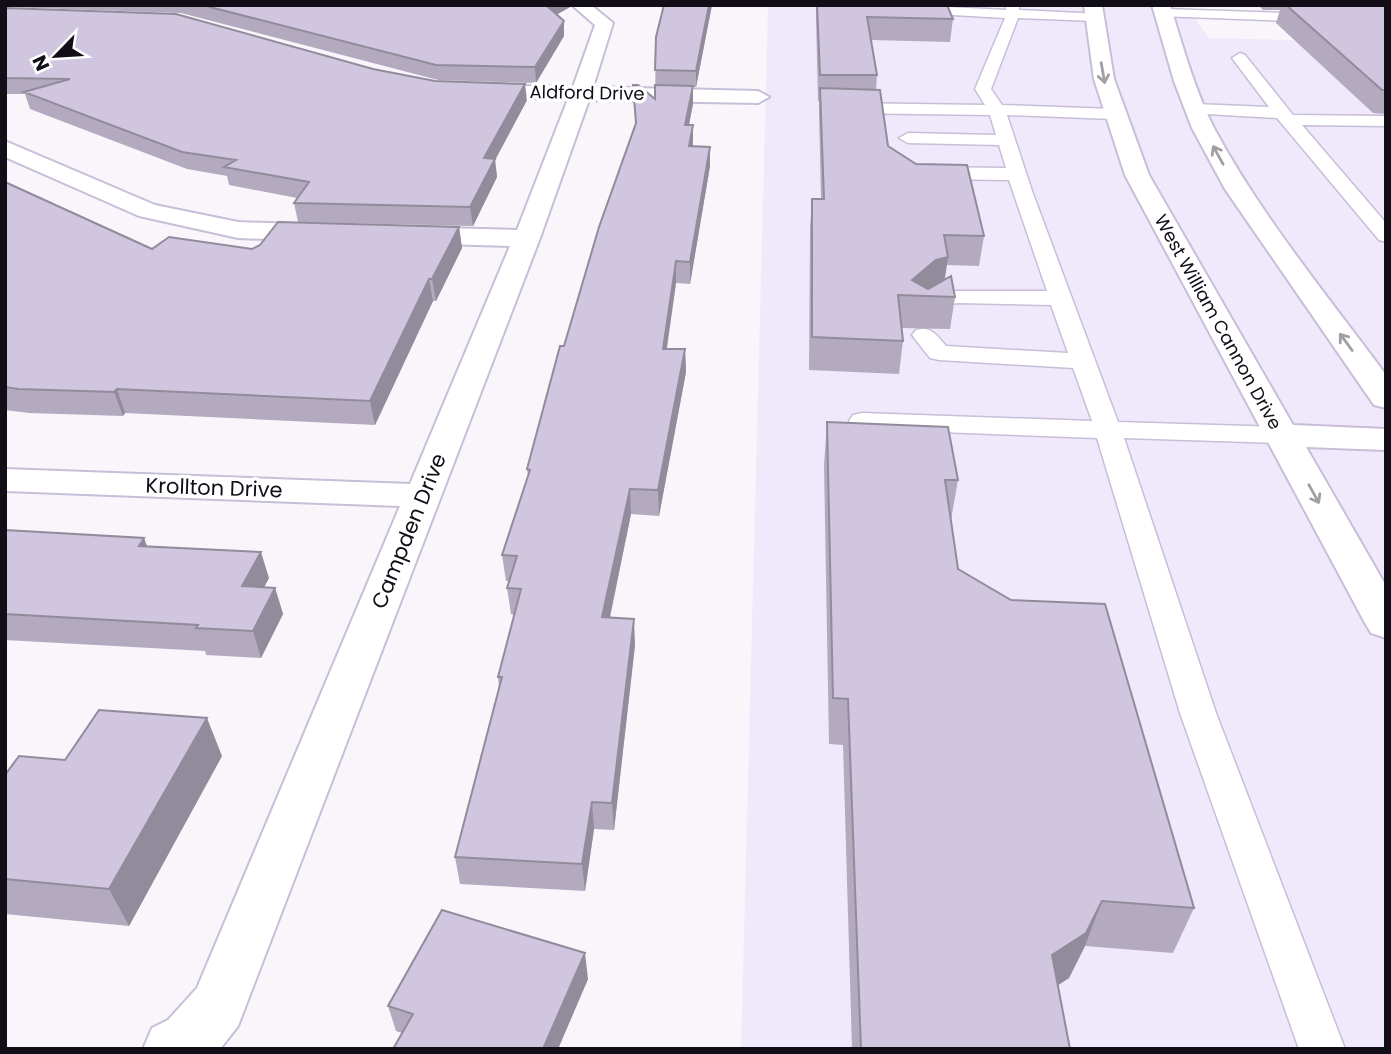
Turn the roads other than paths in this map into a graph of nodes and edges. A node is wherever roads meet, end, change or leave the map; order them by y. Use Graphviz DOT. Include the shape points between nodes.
graph roads {
  1 [pos="580,5"];
  2 [pos="917,7"];
  3 [pos="1162,9"];
  4 [pos="1013,10"];
  5 [pos="1094,11"];
  6 [pos="902,13"];
  7 [pos="1319,18"];
  8 [pos="1240,58"];
  9 [pos="450,90"];
  10 [pos="583,93"];
  11 [pos="758,97"];
  12 [pos="821,107"];
  13 [pos="1195,109"];
  14 [pos="997,110"];
  15 [pos="1114,114"];
  16 [pos="1285,117"];
  17 [pos="1386,121"];
  18 [pos="908,138"];
  19 [pos="1006,140"];
  20 [pos="5,148"];
  21 [pos="911,173"];
  22 [pos="1016,174"];
  23 [pos="355,234"];
  24 [pos="382,235"];
  25 [pos="1386,236"];
  26 [pos="527,238"];
  27 [pos="1060,298"];
  28 [pos="922,311"];
  29 [pos="924,335"];
  30 [pos="1082,361"];
  31 [pos="1386,398"];
  32 [pos="862,421"];
  33 [pos="1108,430"];
  34 [pos="1280,435"];
  35 [pos="1386,440"];
  36 [pos="5,480"];
  37 [pos="423,496"];
  38 [pos="1386,622"];
  39 [pos="173,1049"];
  40 [pos="1322,1049"];
  1 -- 10 [label="street, Campden Drive" via="604,23"];
  2 -- 4 [label="lane"];
  2 -- 6 [label="lane"];
  3 -- 7 [label="lane"];
  3 -- 13 [label="street"];
  4 -- 5 [label="lane"];
  4 -- 14 [label="lane" via="983,89"];
  5 -- 15 [label="street, West William Cannon Drive, one-way"];
  8 -- 16 [label="lane"];
  9 -- 10 [label="street, Aldford Drive"];
  10 -- 11 [label="street, Aldford Drive"];
  10 -- 26 [label="street, Campden Drive"];
  12 -- 14 [label="lane"];
  13 -- 16 [label="lane"];
  31 -- 13 [label="street, one-way" via="1237,189"];
  14 -- 15 [label="lane"];
  14 -- 19 [label="lane"];
  15 -- 34 [label="street, West William Cannon Drive" via="1137,175"];
  16 -- 17 [label="lane"];
  16 -- 25 [label="lane"];
  18 -- 19 [label="lane"];
  19 -- 22 [label="lane"];
  20 -- 23 [label="street" via="148,211 181,220 238,230"];
  21 -- 22 [label="lane"];
  22 -- 27 [label="lane"];
  24 -- 26 [label="street"];
  26 -- 37 [label="street, Campden Drive"];
  27 -- 28 [label="lane" via="959,296 941,298"];
  27 -- 30 [label="lane"];
  29 -- 30 [label="lane" via="939,353"];
  30 -- 33 [label="lane"];
  32 -- 33 [label="lane"];
  33 -- 34 [label="lane"];
  33 -- 40 [label="lane" via="1198,713"];
  34 -- 35 [label="street"];
  34 -- 38 [label="street, West William Cannon Drive, one-way"];
  36 -- 37 [label="street, Krollton Drive"];
  37 -- 39 [label="street, Campden Drive" via="218,1007 189,1040"];
}
